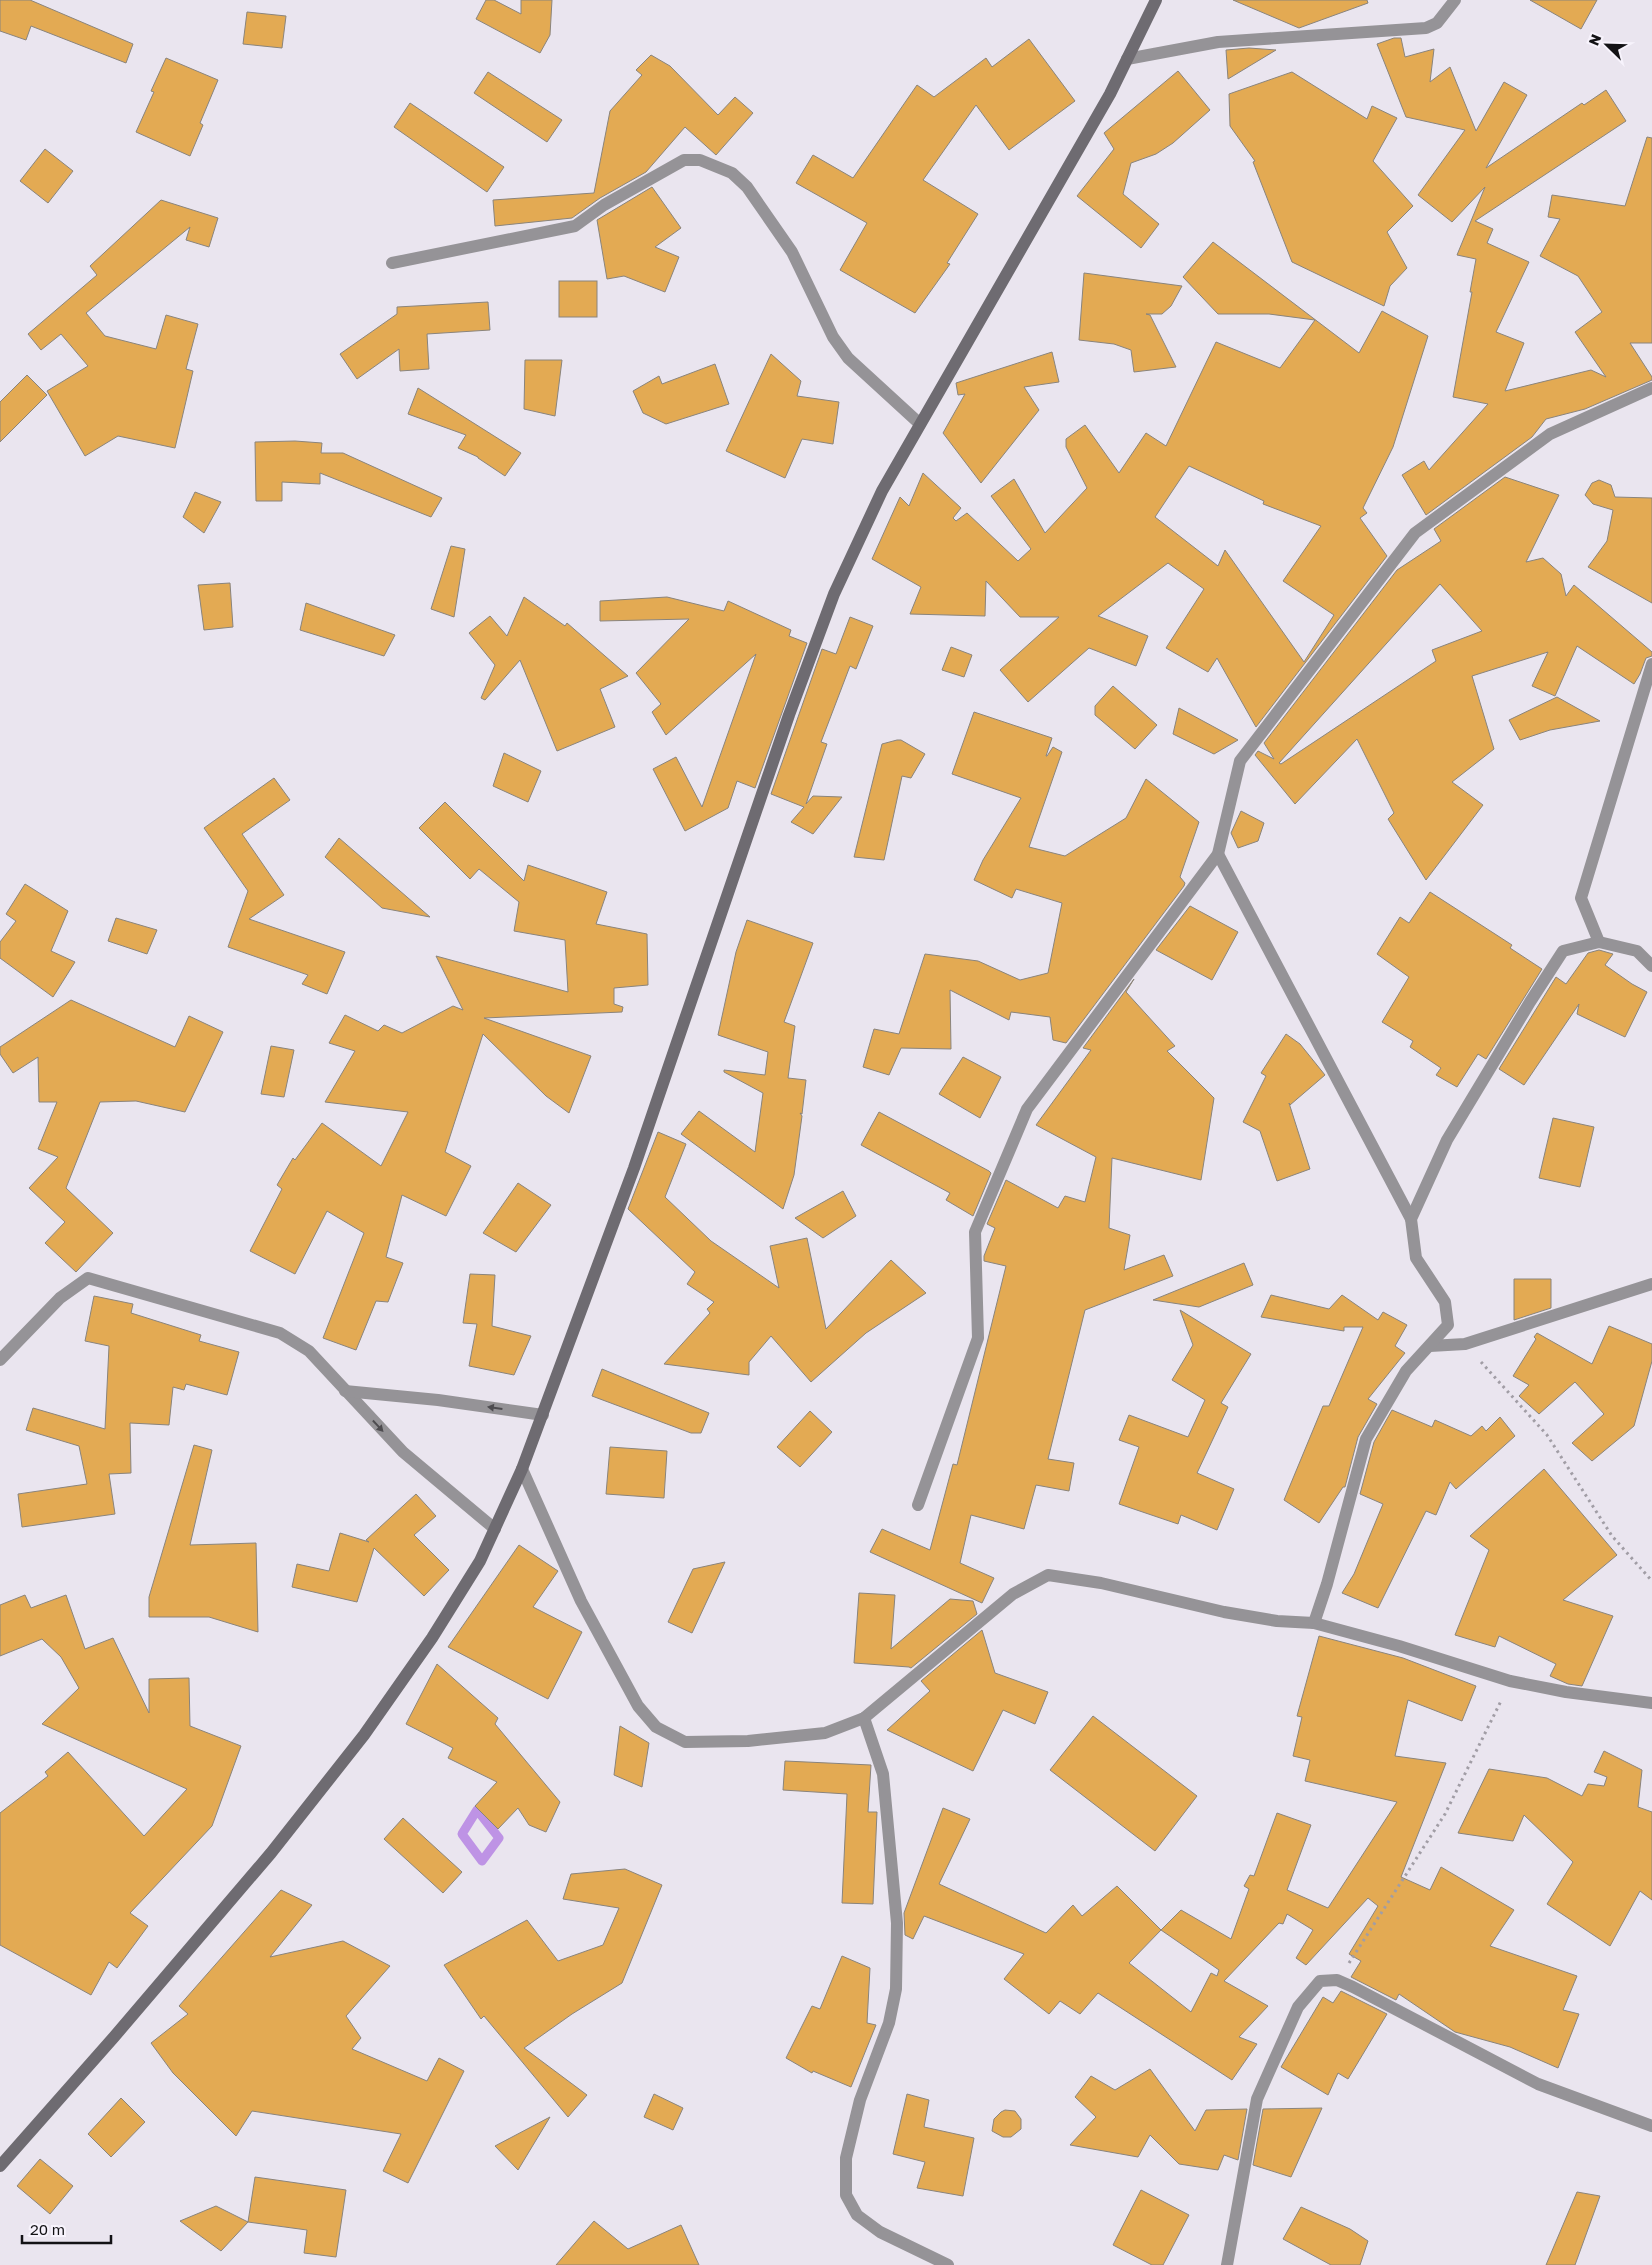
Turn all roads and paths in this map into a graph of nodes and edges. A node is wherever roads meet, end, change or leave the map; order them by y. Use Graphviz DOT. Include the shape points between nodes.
graph roads {
  1 [pos="1156,0"];
  2 [pos="1455,0"];
  3 [pos="1127,59"];
  4 [pos="392,263"];
  5 [pos="1652,388"];
  6 [pos="920,424"];
  7 [pos="1652,664"];
  8 [pos="1218,854"];
  9 [pos="1599,942"];
  10 [pos="1652,966"];
  11 [pos="1411,1219"];
  12 [pos="1652,1284"];
  13 [pos="1465,1344"];
  14 [pos="1430,1346"];
  15 [pos="0,1360"];
  16 [pos="345,1391"];
  17 [pos="543,1415"];
  18 [pos="522,1469"];
  19 [pos="918,1505"];
  20 [pos="495,1529"];
  21 [pos="1652,1581"];
  22 [pos="1314,1623"];
  23 [pos="1510,1681"];
  24 [pos="1652,1703"];
  25 [pos="864,1718"];
  26 [pos="1337,1980"];
  27 [pos="1652,2126"];
  28 [pos="1,2164"];
  29 [pos="948,2265"];
  30 [pos="1227,2265"];
  1 -- 3 [label="main road"];
  2 -- 3 [label="street" via="1437,23 1426,28 1218,42"];
  3 -- 6 [label="main road"];
  4 -- 6 [label="street" via="575,226 604,205 684,160 700,160 732,173 747,188 792,252 833,337 848,358"];
  5 -- 8 [label="street" via="1550,434 1415,533 1240,761"];
  6 -- 17 [label="main road" via="882,491 834,594 789,714 634,1168"];
  7 -- 9 [label="street" via="1581,898"];
  8 -- 11 [label="street"];
  8 -- 19 [label="street" via="1027,1109 975,1232 978,1338"];
  9 -- 10 [label="street" via="1637,951"];
  9 -- 11 [label="street" via="1563,952 1447,1140"];
  11 -- 14 [label="street" via="1416,1258 1445,1302 1448,1325"];
  12 -- 13 [label="street"];
  13 -- 14 [label="street"];
  13 -- 21 [label="path" via="1547,1435 1612,1536"];
  14 -- 22 [label="street" via="1406,1371 1366,1439"];
  15 -- 16 [label="street" via="60,1298 88,1278 280,1333 309,1351"];
  17 -- 16 [label="street, one-way"];
  16 -- 20 [label="street, one-way" via="402,1452"];
  17 -- 18 [label="main road"];
  18 -- 20 [label="main road"];
  18 -- 25 [label="street" via="581,1601 638,1706 656,1727 685,1742 748,1741 825,1733"];
  20 -- 28 [label="main road" via="480,1561 432,1638 352,1750 272,1853"];
  22 -- 23 [label="street"];
  22 -- 25 [label="street" via="1277,1621 1224,1612 1101,1583 1048,1575 1013,1594"];
  23 -- 24 [label="street"];
  23 -- 26 [label="path" via="1445,1814"];
  25 -- 29 [label="street" via="883,1774 897,1923 896,1989 889,2023 860,2100 846,2158 846,2195 857,2216 880,2232"];
  26 -- 27 [label="street" via="1538,2084"];
  26 -- 30 [label="street" via="1320,1981 1298,2007 1257,2099"];
}
